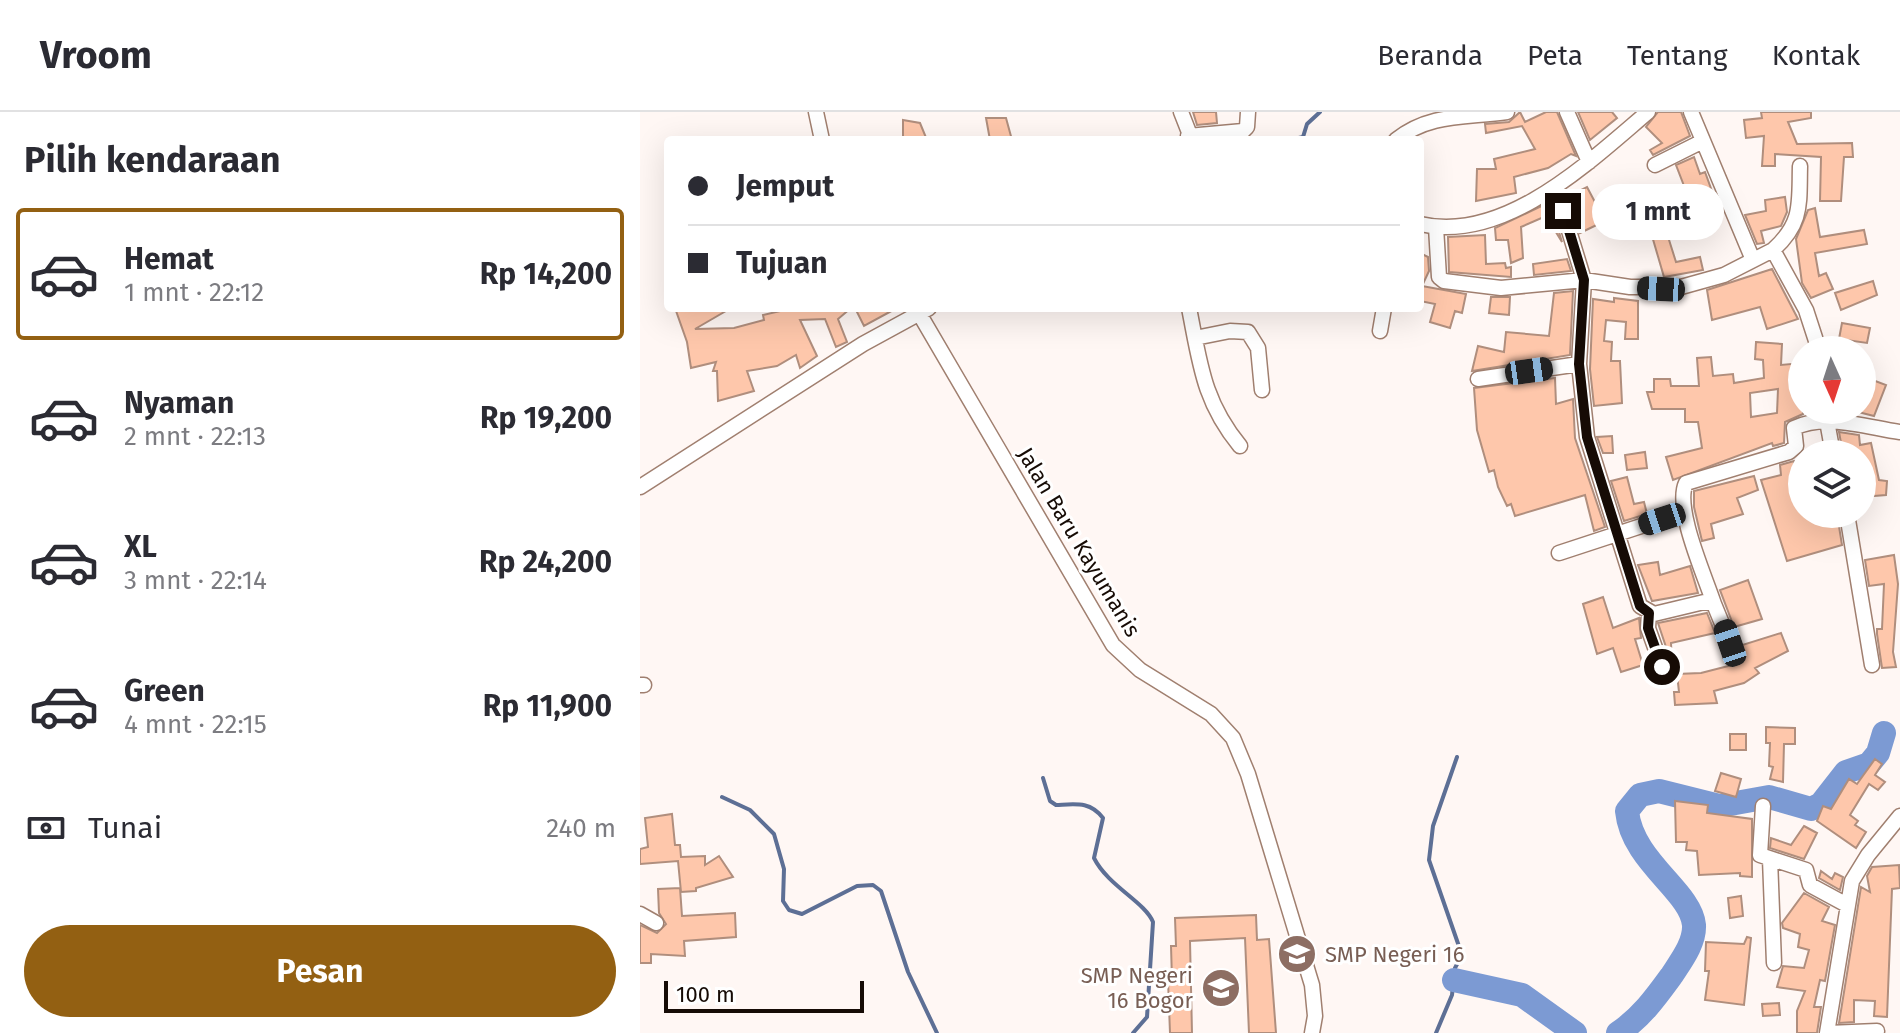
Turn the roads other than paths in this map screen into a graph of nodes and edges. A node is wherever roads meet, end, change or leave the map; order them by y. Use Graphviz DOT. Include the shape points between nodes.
graph roads {
  1 [pos="816,112"];
  2 [pos="1181,112"];
  3 [pos="1248,112"];
  4 [pos="1507,112"];
  5 [pos="1567,112"];
  6 [pos="1648,112"];
  7 [pos="1691,112"];
  8 [pos="1417,119"];
  9 [pos="821,136"];
  10 [pos="1189,136"];
  11 [pos="1205,136"];
  12 [pos="1400,136"];
  13 [pos="1701,142"];
  14 [pos="1589,162"];
  15 [pos="1655,165"];
  16 [pos="1800,166"];
  17 [pos="1556,188"];
  18 [pos="1424,225"];
  19 [pos="1436,227"];
  20 [pos="1773,250"];
  21 [pos="1753,260"];
  22 [pos="1584,280"];
  23 [pos="918,312"];
  24 [pos="922,312"];
  25 [pos="1190,312"];
  26 [pos="1383,312"];
  27 [pos="1380,331"];
  28 [pos="1814,336"];
  29 [pos="1195,338"];
  30 [pos="1579,364"];
  31 [pos="1478,379"];
  32 [pos="1262,390"];
  33 [pos="1802,424"];
  34 [pos="1865,424"];
  35 [pos="1900,432"];
  36 [pos="1240,446"];
  37 [pos="640,487"];
  38 [pos="1684,512"];
  39 [pos="1849,528"];
  40 [pos="1618,533"];
  41 [pos="1559,553"];
  42 [pos="1714,604"];
  43 [pos="1649,613"];
  44 [pos="1730,643"];
  45 [pos="1872,665"];
  46 [pos="1662,667"];
  47 [pos="1763,806"];
  48 [pos="1900,816"];
  49 [pos="1770,859"];
  50 [pos="1847,905"];
  51 [pos="640,914"];
  52 [pos="656,923"];
  53 [pos="1774,963"];
  54 [pos="1877,1031"];
  55 [pos="1312,1033"];
  56 [pos="1828,1033"];
  1 -- 9 [label="street"];
  2 -- 10 [label="street"];
  3 -- 11 [label="street" via="1243,131"];
  4 -- 8 [label="street"];
  5 -- 14 [label="street"];
  6 -- 14 [label="street"];
  7 -- 13 [label="street"];
  8 -- 12 [label="street"];
  13 -- 15 [label="street"];
  13 -- 21 [label="street"];
  14 -- 17 [label="street"];
  16 -- 20 [label="street" via="1798,216"];
  17 -- 19 [label="street" via="1490,219"];
  17 -- 22 [label="street"];
  18 -- 19 [label="street"];
  19 -- 22 [label="street" via="1437,271 1444,281 1501,288"];
  20 -- 21 [label="street"];
  20 -- 28 [label="street"];
  21 -- 22 [label="street" via="1681,287"];
  22 -- 30 [label="street"];
  23 -- 37 [label="street"];
  24 -- 55 [label="street, Jalan Baru Kayumanis" via="1113,645 1140,670 1211,714 1233,738 1312,985"];
  25 -- 29 [label="street"];
  26 -- 27 [label="street"];
  29 -- 32 [label="street" via="1248,332 1258,348"];
  29 -- 36 [label="street" via="1209,400"];
  30 -- 31 [label="street"];
  30 -- 40 [label="street" via="1587,437"];
  33 -- 38 [label="street" via="1794,427 1796,446 1789,452 1686,483"];
  34 -- 35 [label="street"];
  38 -- 40 [label="street"];
  38 -- 42 [label="street"];
  39 -- 45 [label="street"];
  40 -- 41 [label="street"];
  40 -- 43 [label="street" via="1640,606"];
  42 -- 43 [label="street"];
  42 -- 44 [label="street"];
  43 -- 46 [label="street" via="1648,628"];
  47 -- 49 [label="street" via="1759,852"];
  48 -- 50 [label="street" via="1858,871"];
  49 -- 50 [label="street" via="1806,870 1810,885"];
  49 -- 53 [label="street"];
  50 -- 56 [label="street"];
  51 -- 52 [label="street"];
  54 -- 56 [label="street"];
}
